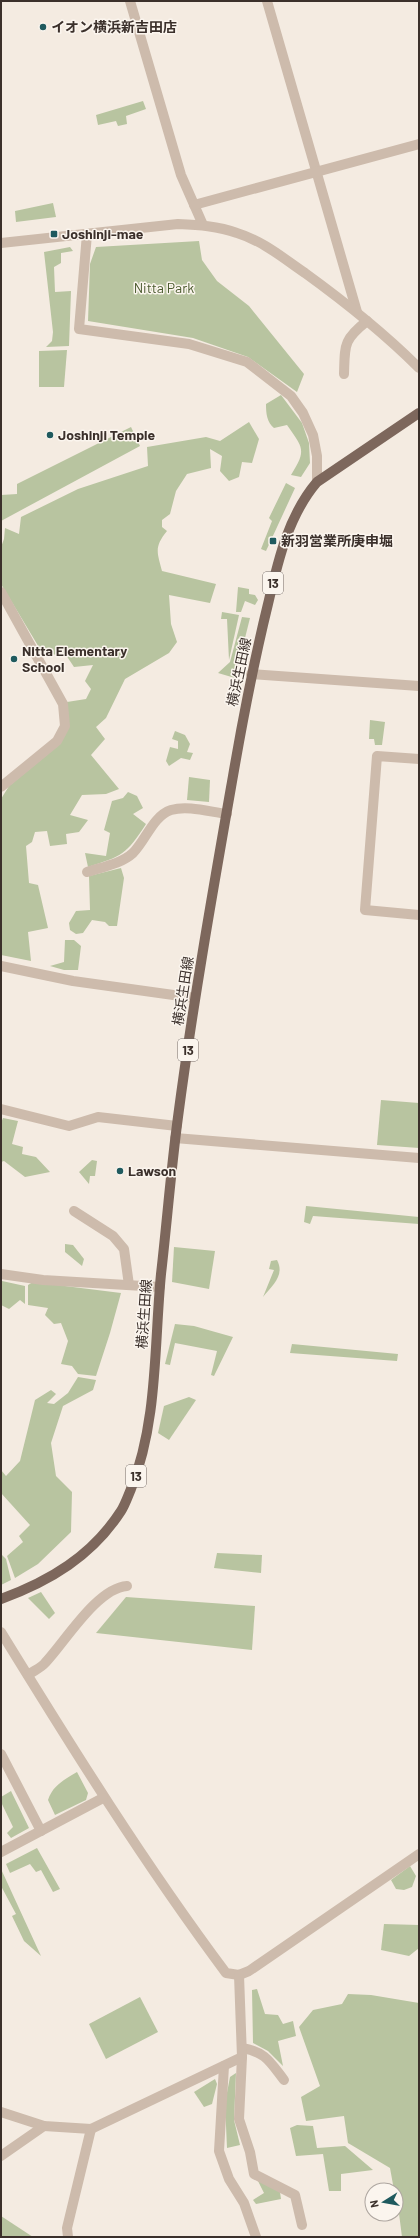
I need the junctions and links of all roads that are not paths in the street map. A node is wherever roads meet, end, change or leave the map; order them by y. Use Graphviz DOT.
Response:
graph roads {
  1 [pos="130,1"];
  2 [pos="267,1"];
  3 [pos="419,144"];
  4 [pos="317,172"];
  5 [pos="194,205"];
  6 [pos="203,225"];
  7 [pos="87,234"];
  8 [pos="1,243"];
  9 [pos="356,312"];
  10 [pos="367,321"];
  11 [pos="419,368"];
  12 [pos="344,374"];
  13 [pos="419,413"];
  14 [pos="317,482"];
  15 [pos="1,592"];
  16 [pos="251,674"];
  17 [pos="419,686"];
  18 [pos="419,759"];
  19 [pos="1,787"];
  20 [pos="227,814"];
  21 [pos="87,872"];
  22 [pos="419,915"];
  23 [pos="1,966"];
  24 [pos="195,998"];
  25 [pos="1,1109"];
  26 [pos="177,1126"];
  27 [pos="175,1138"];
  28 [pos="419,1158"];
  29 [pos="74,1211"];
  30 [pos="1,1274"];
  31 [pos="129,1285"];
  32 [pos="160,1288"];
  33 [pos="127,1586"];
  34 [pos="1,1599"];
  35 [pos="1,1632"];
  36 [pos="28,1675"];
  37 [pos="1,1754"];
  38 [pos="103,1798"];
  39 [pos="41,1831"];
  40 [pos="1,1852"];
  41 [pos="419,1854"];
  42 [pos="239,1975"];
  43 [pos="242,2052"];
  44 [pos="224,2066"];
  45 [pos="284,2080"];
  46 [pos="1,2112"];
  47 [pos="44,2126"];
  48 [pos="91,2129"];
  49 [pos="1,2156"];
  50 [pos="302,2225"];
  51 [pos="68,2237"];
  52 [pos="256,2237"];
  1 -- 5 [label="street"];
  2 -- 4 [label="street"];
  3 -- 4 [label="street"];
  4 -- 5 [label="street"];
  4 -- 9 [label="street"];
  5 -- 6 [label="street"];
  6 -- 7 [label="street"];
  6 -- 9 [label="street"];
  7 -- 8 [label="street"];
  7 -- 14 [label="street"];
  9 -- 10 [label="street"];
  10 -- 11 [label="street"];
  10 -- 12 [label="street"];
  13 -- 14 [label="main road, 横浜生田線 / 13"];
  14 -- 16 [label="main road, 横浜生田線 / 13"];
  15 -- 19 [label="street"];
  16 -- 17 [label="street"];
  16 -- 20 [label="main road, 横浜生田線 / 13"];
  18 -- 22 [label="street"];
  20 -- 21 [label="street"];
  20 -- 24 [label="main road, 横浜生田線 / 13"];
  23 -- 24 [label="street"];
  24 -- 26 [label="main road, 横浜生田線 / 13"];
  25 -- 26 [label="street"];
  26 -- 27 [label="main road, 横浜生田線 / 13"];
  27 -- 28 [label="street"];
  27 -- 32 [label="main road, 横浜生田線 / 13"];
  29 -- 31 [label="street"];
  30 -- 31 [label="street"];
  31 -- 32 [label="street"];
  32 -- 34 [label="main road, 横浜生田線 / 13"];
  33 -- 36 [label="street"];
  35 -- 36 [label="street"];
  36 -- 38 [label="street"];
  37 -- 39 [label="street"];
  38 -- 39 [label="street"];
  38 -- 42 [label="street"];
  39 -- 40 [label="street"];
  41 -- 42 [label="street"];
  42 -- 43 [label="street"];
  43 -- 44 [label="street"];
  43 -- 45 [label="street"];
  43 -- 50 [label="street"];
  44 -- 48 [label="street"];
  44 -- 52 [label="street"];
  46 -- 47 [label="street"];
  47 -- 48 [label="street"];
  47 -- 49 [label="street"];
  48 -- 51 [label="street"];
}
